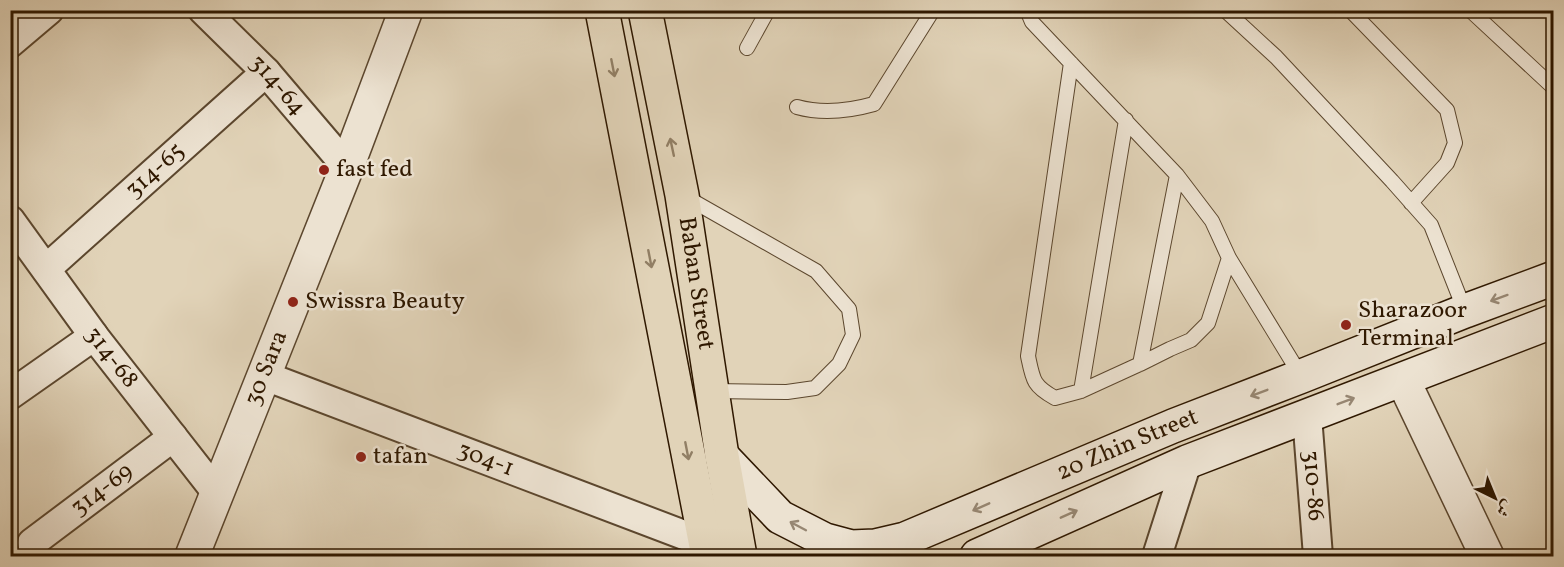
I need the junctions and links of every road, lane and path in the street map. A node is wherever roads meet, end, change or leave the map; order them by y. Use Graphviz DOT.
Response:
graph roads {
  1 [pos="49,10"];
  2 [pos="203,10"];
  3 [pos="406,10"];
  4 [pos="602,10"];
  5 [pos="645,10"];
  6 [pos="768,10"];
  7 [pos="933,10"];
  8 [pos="1026,10"];
  9 [pos="1225,10"];
  10 [pos="1350,10"];
  11 [pos="1470,10"];
  12 [pos="10,43"];
  13 [pos="747,48"];
  14 [pos="1071,63"];
  15 [pos="266,72"];
  16 [pos="1554,88"];
  17 [pos="797,107"];
  18 [pos="1126,120"];
  19 [pos="347,167"];
  20 [pos="1177,176"];
  21 [pos="682,195"];
  22 [pos="1411,203"];
  23 [pos="10,220"];
  24 [pos="1229,258"];
  25 [pos="46,269"];
  26 [pos="1554,278"];
  27 [pos="1465,311"];
  28 [pos="1554,321"];
  29 [pos="94,336"];
  30 [pos="1140,364"];
  31 [pos="264,376"];
  32 [pos="1302,376"];
  33 [pos="1403,380"];
  34 [pos="712,391"];
  35 [pos="1082,391"];
  36 [pos="10,395"];
  37 [pos="1308,416"];
  38 [pos="173,437"];
  39 [pos="722,456"];
  40 [pos="1187,462"];
  41 [pos="1025,488"];
  42 [pos="216,492"];
  43 [pos="1040,527"];
  44 [pos="32,543"];
  45 [pos="707,550"];
  46 [pos="192,556"];
  47 [pos="740,556"];
  48 [pos="977,556"];
  49 [pos="1157,556"];
  50 [pos="1318,556"];
  51 [pos="1487,556"];
  1 -- 12 [label="street"];
  2 -- 15 [label="street, 314-64"];
  3 -- 19 [label="main road, 30 Sara"];
  4 -- 45 [label="main road, one-way"];
  21 -- 5 [label="main road, Baban Street, one-way"];
  6 -- 13 [label="lane"];
  7 -- 17 [label="lane"];
  8 -- 14 [label="lane"];
  9 -- 22 [label="lane"];
  10 -- 22 [label="lane"];
  11 -- 16 [label="lane"];
  14 -- 18 [label="lane"];
  14 -- 35 [label="lane"];
  15 -- 19 [label="street, 314-64"];
  15 -- 25 [label="street, 314-65"];
  18 -- 20 [label="lane"];
  18 -- 35 [label="lane"];
  19 -- 31 [label="main road, 30 Sara"];
  20 -- 24 [label="lane"];
  20 -- 30 [label="lane"];
  21 -- 34 [label="main road, Baban Street"];
  21 -- 34 [label="lane"];
  22 -- 27 [label="lane"];
  23 -- 25 [label="street, 314-68"];
  24 -- 30 [label="lane"];
  24 -- 32 [label="lane"];
  25 -- 29 [label="street, 314-68"];
  26 -- 27 [label="main road, 20 Zhin Street, one-way"];
  27 -- 32 [label="main road, 20 Zhin Street"];
  28 -- 33 [label="main road, 20 Zhin Street"];
  29 -- 36 [label="street"];
  29 -- 38 [label="street, 314-68"];
  30 -- 35 [label="lane"];
  31 -- 42 [label="main road, 30 Sara"];
  31 -- 45 [label="street, 304-1"];
  32 -- 41 [label="main road, 20 Zhin Street, one-way"];
  37 -- 33 [label="main road, 20 Zhin Street, one-way"];
  33 -- 51 [label="main road"];
  34 -- 39 [label="main road, Baban Street"];
  37 -- 40 [label="main road, 20 Zhin Street"];
  37 -- 50 [label="street, 310-86"];
  38 -- 42 [label="street, 314-68"];
  38 -- 44 [label="street, 314-69"];
  41 -- 39 [label="main road, 20 Zhin Street, one-way"];
  39 -- 47 [label="main road, Baban Street"];
  43 -- 40 [label="main road, 20 Zhin Street, one-way"];
  40 -- 49 [label="street"];
  41 -- 43 [label="main road"];
  42 -- 46 [label="main road, 30 Sara"];
  43 -- 48 [label="main road, 20 Zhin Street"];
}
